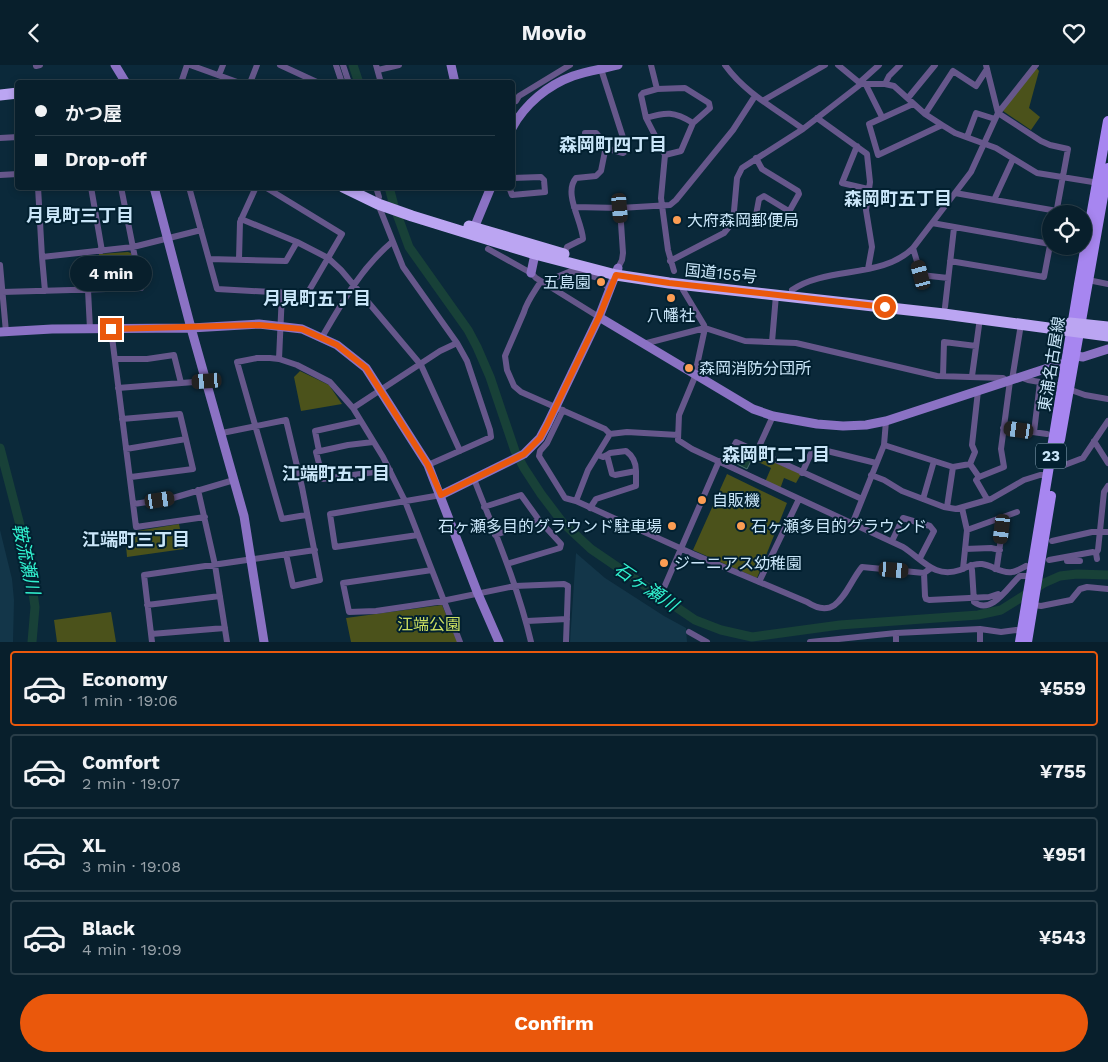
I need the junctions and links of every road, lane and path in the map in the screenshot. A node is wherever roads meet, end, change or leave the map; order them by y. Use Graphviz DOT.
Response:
graph roads {
  1 [pos="40,65"];
  2 [pos="114,65"];
  3 [pos="188,65"];
  4 [pos="223,65"];
  5 [pos="256,65"];
  6 [pos="280,65"];
  7 [pos="336,65"];
  8 [pos="344,65"];
  9 [pos="399,65"];
  10 [pos="452,65"];
  11 [pos="570,65"];
  12 [pos="618,65"];
  13 [pos="651,65"];
  14 [pos="725,65"];
  15 [pos="825,65"];
  16 [pos="838,65"];
  17 [pos="879,65"];
  18 [pos="900,65"];
  19 [pos="935,65"];
  20 [pos="1036,65"];
  21 [pos="36,66"];
  22 [pos="986,67"];
  23 [pos="377,68"];
  24 [pos="601,69"];
  25 [pos="219,75"];
  26 [pos="124,80"];
  27 [pos="182,80"];
  28 [pos="232,80"];
  29 [pos="251,80"];
  30 [pos="312,80"];
  31 [pos="341,80"];
  32 [pos="348,80"];
  33 [pos="454,80"];
  34 [pos="862,84"];
  35 [pos="885,84"];
  36 [pos="657,89"];
  37 [pos="15,94"];
  38 [pos="0,97"];
  39 [pos="15,97"];
  40 [pos="755,97"];
  41 [pos="908,98"];
  42 [pos="515,100"];
  43 [pos="764,100"];
  44 [pos="515,102"];
  45 [pos="913,104"];
  46 [pos="526,108"];
  47 [pos="925,114"];
  48 [pos="997,116"];
  49 [pos="882,117"];
  50 [pos="646,118"];
  51 [pos="817,118"];
  52 [pos="1108,121"];
  53 [pos="693,123"];
  54 [pos="515,124"];
  55 [pos="942,125"];
  56 [pos="803,129"];
  57 [pos="585,133"];
  58 [pos="15,137"];
  59 [pos="966,137"];
  60 [pos="0,138"];
  61 [pos="984,143"];
  62 [pos="858,146"];
  63 [pos="605,148"];
  64 [pos="666,155"];
  65 [pos="756,158"];
  66 [pos="1013,159"];
  67 [pos="1108,168"];
  68 [pos="15,174"];
  69 [pos="0,175"];
  70 [pos="1063,177"];
  71 [pos="515,179"];
  72 [pos="1104,184"];
  73 [pos="868,189"];
  74 [pos="38,190"];
  75 [pos="92,190"];
  76 [pos="122,190"];
  77 [pos="155,190"];
  78 [pos="190,190"];
  79 [pos="255,190"];
  80 [pos="270,190"];
  81 [pos="354,190"];
  82 [pos="363,190"];
  83 [pos="490,190"];
  84 [pos="511,190"];
  85 [pos="955,193"];
  86 [pos="378,197"];
  87 [pos="994,199"];
  88 [pos="664,205"];
  89 [pos="1057,205"];
  90 [pos="574,207"];
  91 [pos="620,208"];
  92 [pos="1042,209"];
  93 [pos="756,215"];
  94 [pos="241,219"];
  95 [pos="733,222"];
  96 [pos="932,223"];
  97 [pos="781,224"];
  98 [pos="954,228"];
  99 [pos="201,230"];
  100 [pos="472,231"];
  101 [pos="168,238"];
  102 [pos="392,241"];
  103 [pos="1042,241"];
  104 [pos="297,242"];
  105 [pos="133,247"];
  106 [pos="914,248"];
  107 [pos="488,249"];
  108 [pos="102,251"];
  109 [pos="535,254"];
  110 [pos="564,255"];
  111 [pos="1048,255"];
  112 [pos="42,257"];
  113 [pos="209,259"];
  114 [pos="239,259"];
  115 [pos="328,259"];
  116 [pos="670,261"];
  117 [pos="950,261"];
  118 [pos="0,265"];
  119 [pos="868,269"];
  120 [pos="674,271"];
  121 [pos="617,272"];
  122 [pos="531,273"];
  123 [pos="948,278"];
  124 [pos="1088,280"];
  125 [pos="541,281"];
  126 [pos="354,284"];
  127 [pos="1108,284"];
  128 [pos="548,285"];
  129 [pos="88,290"];
  130 [pos="610,290"];
  131 [pos="683,290"];
  132 [pos="792,290"];
  133 [pos="46,291"];
  134 [pos="2,292"];
  135 [pos="282,293"];
  136 [pos="776,295"];
  137 [pos="945,307"];
  138 [pos="599,317"];
  139 [pos="980,318"];
  140 [pos="1020,324"];
  141 [pos="280,326"];
  142 [pos="1076,327"];
  143 [pos="1108,327"];
  144 [pos="191,328"];
  145 [pos="704,328"];
  146 [pos="90,329"];
  147 [pos="111,329"];
  148 [pos="3,332"];
  149 [pos="1108,335"];
  150 [pos="322,337"];
  151 [pos="772,342"];
  152 [pos="457,343"];
  153 [pos="646,346"];
  154 [pos="976,346"];
  155 [pos="1108,349"];
  156 [pos="1076,356"];
  157 [pos="115,359"];
  158 [pos="279,359"];
  159 [pos="421,365"];
  160 [pos="1066,365"];
  161 [pos="695,375"];
  162 [pos="943,376"];
  163 [pos="972,376"];
  164 [pos="1012,380"];
  165 [pos="207,381"];
  166 [pos="1040,382"];
  167 [pos="181,383"];
  168 [pos="118,388"];
  169 [pos="1066,388"];
  170 [pos="380,391"];
  171 [pos="978,391"];
  172 [pos="1108,399"];
  173 [pos="353,408"];
  174 [pos="559,408"];
  175 [pos="773,416"];
  176 [pos="122,419"];
  177 [pos="360,421"];
  178 [pos="886,421"];
  179 [pos="1108,421"];
  180 [pos="255,425"];
  181 [pos="1004,428"];
  182 [pos="1034,432"];
  183 [pos="222,433"];
  184 [pos="610,433"];
  185 [pos="1047,434"];
  186 [pos="678,435"];
  187 [pos="186,439"];
  188 [pos="1094,441"];
  189 [pos="373,442"];
  190 [pos="884,445"];
  191 [pos="126,449"];
  192 [pos="320,451"];
  193 [pos="460,451"];
  194 [pos="757,451"];
  195 [pos="598,455"];
  196 [pos="608,455"];
  197 [pos="934,461"];
  198 [pos="722,463"];
  199 [pos="876,463"];
  200 [pos="1108,463"];
  201 [pos="970,464"];
  202 [pos="428,465"];
  203 [pos="1055,466"];
  204 [pos="954,467"];
  205 [pos="390,470"];
  206 [pos="636,471"];
  207 [pos="802,473"];
  208 [pos="871,475"];
  209 [pos="1047,475"];
  210 [pos="130,477"];
  211 [pos="979,477"];
  212 [pos="474,479"];
  213 [pos="234,480"];
  214 [pos="1108,486"];
  215 [pos="198,491"];
  216 [pos="441,495"];
  217 [pos="799,499"];
  218 [pos="862,499"];
  219 [pos="923,499"];
  220 [pos="987,499"];
  221 [pos="405,501"];
  222 [pos="576,501"];
  223 [pos="134,504"];
  224 [pos="484,507"];
  225 [pos="590,507"];
  226 [pos="947,507"];
  227 [pos="962,508"];
  228 [pos="1017,512"];
  229 [pos="306,515"];
  230 [pos="205,517"];
  231 [pos="1004,517"];
  232 [pos="539,521"];
  233 [pos="853,522"];
  234 [pos="967,530"];
  235 [pos="1099,531"];
  236 [pos="1108,532"];
  237 [pos="418,535"];
  238 [pos="495,535"];
  239 [pos="892,541"];
  240 [pos="1052,541"];
  241 [pos="681,549"];
  242 [pos="964,549"];
  243 [pos="315,550"];
  244 [pos="1000,551"];
  245 [pos="286,554"];
  246 [pos="920,558"];
  247 [pos="252,559"];
  248 [pos="1080,561"];
  249 [pos="1045,562"];
  250 [pos="507,564"];
  251 [pos="215,565"];
  252 [pos="971,565"];
  253 [pos="1026,567"];
  254 [pos="931,568"];
  255 [pos="962,569"];
  256 [pos="996,569"];
  257 [pos="432,570"];
  258 [pos="924,573"];
  259 [pos="1033,578"];
  260 [pos="759,582"];
  261 [pos="515,586"];
  262 [pos="1108,589"];
  263 [pos="663,590"];
  264 [pos="478,594"];
  265 [pos="998,594"];
  266 [pos="220,596"];
  267 [pos="974,598"];
  268 [pos="444,601"];
  269 [pos="148,605"];
  270 [pos="1031,606"];
  271 [pos="567,619"];
  272 [pos="527,621"];
  273 [pos="225,628"];
  274 [pos="980,629"];
  275 [pos="1022,631"];
  276 [pos="896,633"];
  277 [pos="151,634"];
  278 [pos="822,641"];
  279 [pos="152,642"];
  280 [pos="227,642"];
  281 [pos="264,642"];
  282 [pos="460,642"];
  283 [pos="499,642"];
  284 [pos="531,642"];
  285 [pos="566,642"];
  286 [pos="690,642"];
  287 [pos="707,642"];
  288 [pos="810,642"];
  289 [pos="896,642"];
  290 [pos="980,642"];
  291 [pos="1020,642"];
  292 [pos="1028,642"];
  1 -- 21 [label="street"];
  2 -- 26 [label="street"];
  3 -- 25 [label="street"];
  3 -- 27 [label="street"];
  4 -- 25 [label="street"];
  5 -- 29 [label="street"];
  6 -- 30 [label="street"];
  7 -- 31 [label="street"];
  8 -- 32 [label="street"];
  9 -- 23 [label="street"];
  10 -- 33 [label="street"];
  11 -- 42 [label="street"];
  12 -- 24 [label="street"];
  13 -- 36 [label="street"];
  14 -- 40 [label="street"];
  15 -- 43 [label="street"];
  16 -- 34 [label="street"];
  17 -- 34 [label="street"];
  18 -- 35 [label="street"];
  19 -- 41 [label="street"];
  20 -- 48 [label="street"];
  22 -- 47 [label="street"];
  22 -- 48 [label="street"];
  24 -- 46 [label="street"];
  24 -- 63 [label="street"];
  25 -- 28 [label="street"];
  34 -- 35 [label="street"];
  34 -- 49 [label="street"];
  34 -- 51 [label="street"];
  35 -- 41 [label="street"];
  36 -- 50 [label="street"];
  36 -- 53 [label="street"];
  37 -- 38 [label="highway"];
  38 -- 39 [label="highway"];
  40 -- 43 [label="street"];
  40 -- 88 [label="street"];
  41 -- 45 [label="street"];
  43 -- 56 [label="street"];
  44 -- 46 [label="street"];
  45 -- 47 [label="street"];
  45 -- 49 [label="street"];
  46 -- 54 [label="street"];
  47 -- 55 [label="street"];
  48 -- 59 [label="street"];
  48 -- 61 [label="street"];
  48 -- 70 [label="street"];
  49 -- 55 [label="street"];
  50 -- 53 [label="street"];
  50 -- 64 [label="street"];
  51 -- 56 [label="street"];
  51 -- 62 [label="street"];
  52 -- 72 [label="main road, 東浦名古屋線 / 23"];
  53 -- 64 [label="street"];
  55 -- 59 [label="street"];
  56 -- 65 [label="street"];
  57 -- 63 [label="street"];
  58 -- 60 [label="street"];
  59 -- 61 [label="street"];
  61 -- 66 [label="street"];
  61 -- 85 [label="street"];
  62 -- 73 [label="street"];
  62 -- 73 [label="street"];
  63 -- 90 [label="street"];
  64 -- 88 [label="street"];
  65 -- 93 [label="street"];
  65 -- 95 [label="street"];
  66 -- 70 [label="street"];
  66 -- 87 [label="street"];
  67 -- 72 [label="main road, 東浦名古屋線 / 23"];
  68 -- 69 [label="street"];
  70 -- 72 [label="street"];
  70 -- 89 [label="street"];
  71 -- 84 [label="street"];
  72 -- 124 [label="main road, 東浦名古屋線 / 23"];
  72 -- 142 [label="main road, 東浦名古屋線 / 23"];
  73 -- 119 [label="street"];
  74 -- 112 [label="street"];
  75 -- 108 [label="street"];
  76 -- 105 [label="street"];
  77 -- 101 [label="street"];
  78 -- 99 [label="street"];
  79 -- 94 [label="street"];
  80 -- 115 [label="street"];
  81 -- 86 [label="highway, 国道155号"];
  82 -- 86 [label="highway, 国道155号"];
  83 -- 100 [label="street"];
  85 -- 87 [label="street"];
  85 -- 96 [label="street"];
  86 -- 100 [label="highway, 国道155号"];
  86 -- 102 [label="street"];
  87 -- 92 [label="street"];
  88 -- 91 [label="street"];
  88 -- 116 [label="street"];
  90 -- 91 [label="street"];
  90 -- 110 [label="street"];
  91 -- 121 [label="street"];
  93 -- 95 [label="street"];
  93 -- 97 [label="street"];
  94 -- 104 [label="street"];
  94 -- 114 [label="street"];
  95 -- 116 [label="street"];
  96 -- 98 [label="street"];
  96 -- 106 [label="street"];
  98 -- 103 [label="street"];
  98 -- 117 [label="street"];
  99 -- 101 [label="street"];
  99 -- 113 [label="street"];
  100 -- 109 [label="highway, 国道155号"];
  100 -- 110 [label="highway, 国道155号"];
  101 -- 105 [label="street"];
  101 -- 144 [label="street"];
  102 -- 126 [label="street"];
  102 -- 152 [label="street"];
  104 -- 114 [label="street"];
  104 -- 115 [label="street"];
  105 -- 108 [label="street"];
  105 -- 129 [label="street"];
  106 -- 119 [label="street"];
  106 -- 123 [label="street"];
  107 -- 122 [label="street"];
  108 -- 112 [label="street"];
  109 -- 121 [label="highway, 国道155号"];
  109 -- 122 [label="street"];
  110 -- 121 [label="highway, 国道155号"];
  111 -- 117 [label="street"];
  112 -- 133 [label="street"];
  113 -- 114 [label="street"];
  113 -- 135 [label="street"];
  115 -- 126 [label="street"];
  115 -- 135 [label="street"];
  116 -- 120 [label="street"];
  117 -- 123 [label="street"];
  118 -- 134 [label="street"];
  119 -- 132 [label="street"];
  121 -- 130 [label="street"];
  121 -- 132 [label="highway, 国道155号"];
  121 -- 136 [label="highway, 国道155号"];
  122 -- 125 [label="street"];
  123 -- 137 [label="street"];
  124 -- 127 [label="street"];
  124 -- 142 [label="main road, 東浦名古屋線 / 23"];
  125 -- 128 [label="street"];
  125 -- 174 [label="street"];
  126 -- 150 [label="street"];
  126 -- 159 [label="street"];
  128 -- 130 [label="street"];
  128 -- 138 [label="street"];
  129 -- 133 [label="street"];
  129 -- 146 [label="street"];
  130 -- 138 [label="street"];
  131 -- 145 [label="street"];
  132 -- 137 [label="highway, 国道155号"];
  133 -- 134 [label="street"];
  134 -- 148 [label="street"];
  135 -- 141 [label="street"];
  136 -- 139 [label="highway, 国道155号"];
  136 -- 151 [label="street"];
  137 -- 142 [label="highway, 国道155号"];
  138 -- 153 [label="street"];
  138 -- 174 [label="street"];
  139 -- 140 [label="highway, 国道155号"];
  139 -- 154 [label="street"];
  140 -- 142 [label="highway, 国道155号"];
  140 -- 164 [label="street"];
  141 -- 144 [label="street"];
  141 -- 150 [label="street"];
  141 -- 158 [label="street"];
  142 -- 143 [label="highway, 国道155号"];
  142 -- 149 [label="highway, 国道155号"];
  142 -- 156 [label="main road, 東浦名古屋線 / 23"];
  142 -- 160 [label="main road, 東浦名古屋線 / 23"];
  144 -- 147 [label="street"];
  144 -- 165 [label="street"];
  145 -- 151 [label="street"];
  145 -- 153 [label="street"];
  145 -- 161 [label="street"];
  146 -- 147 [label="street"];
  146 -- 148 [label="street"];
  147 -- 157 [label="street"];
  150 -- 170 [label="street"];
  151 -- 162 [label="street"];
  152 -- 159 [label="street"];
  152 -- 193 [label="street"];
  153 -- 161 [label="street"];
  154 -- 162 [label="street"];
  154 -- 163 [label="street"];
  155 -- 156 [label="street"];
  156 -- 169 [label="main road, 東浦名古屋線 / 23"];
  157 -- 167 [label="street"];
  157 -- 168 [label="street"];
  158 -- 173 [label="street"];
  158 -- 180 [label="street"];
  159 -- 170 [label="street"];
  159 -- 193 [label="street"];
  160 -- 164 [label="street"];
  160 -- 169 [label="main road, 東浦名古屋線 / 23"];
  161 -- 175 [label="street"];
  161 -- 186 [label="street"];
  162 -- 163 [label="street"];
  163 -- 164 [label="street"];
  164 -- 166 [label="street"];
  164 -- 171 [label="street"];
  164 -- 181 [label="street"];
  165 -- 167 [label="street"];
  165 -- 183 [label="street"];
  166 -- 169 [label="street"];
  166 -- 182 [label="street"];
  167 -- 168 [label="street"];
  168 -- 176 [label="street"];
  169 -- 172 [label="street"];
  169 -- 203 [label="main road, 東浦名古屋線 / 23"];
  169 -- 209 [label="main road, 東浦名古屋線 / 23"];
  170 -- 173 [label="street"];
  170 -- 202 [label="street"];
  171 -- 178 [label="street"];
  171 -- 201 [label="street"];
  173 -- 177 [label="street"];
  174 -- 184 [label="street"];
  174 -- 212 [label="street"];
  174 -- 222 [label="street"];
  175 -- 178 [label="street"];
  175 -- 194 [label="street"];
  176 -- 187 [label="street"];
  176 -- 191 [label="street"];
  177 -- 189 [label="street"];
  177 -- 192 [label="street"];
  178 -- 190 [label="street"];
  179 -- 188 [label="street"];
  180 -- 183 [label="street"];
  180 -- 229 [label="street"];
  180 -- 229 [label="street"];
  181 -- 182 [label="street"];
  181 -- 211 [label="street"];
  182 -- 185 [label="street"];
  183 -- 213 [label="street"];
  184 -- 186 [label="street"];
  184 -- 195 [label="street"];
  186 -- 198 [label="street"];
  187 -- 191 [label="street"];
  187 -- 210 [label="street"];
  188 -- 200 [label="street"];
  188 -- 203 [label="street"];
  189 -- 192 [label="street"];
  189 -- 205 [label="street"];
  190 -- 197 [label="street"];
  190 -- 199 [label="street"];
  191 -- 210 [label="street"];
  192 -- 205 [label="street"];
  193 -- 202 [label="street"];
  194 -- 198 [label="street"];
  194 -- 207 [label="street"];
  195 -- 196 [label="street"];
  195 -- 222 [label="street"];
  196 -- 206 [label="street"];
  196 -- 206 [label="street"];
  197 -- 204 [label="street"];
  197 -- 219 [label="street"];
  198 -- 217 [label="street"];
  198 -- 241 [label="street"];
  199 -- 207 [label="street"];
  199 -- 208 [label="street"];
  201 -- 204 [label="street"];
  201 -- 211 [label="street"];
  202 -- 216 [label="street"];
  203 -- 249 [label="main road, 東浦名古屋線 / 23"];
  204 -- 226 [label="street"];
  205 -- 221 [label="street"];
  206 -- 225 [label="street"];
  207 -- 218 [label="street"];
  208 -- 218 [label="street"];
  208 -- 219 [label="street"];
  209 -- 220 [label="street"];
  209 -- 259 [label="main road, 東浦名古屋線 / 23"];
  210 -- 223 [label="street"];
  211 -- 220 [label="street"];
  212 -- 216 [label="street"];
  212 -- 224 [label="street"];
  213 -- 215 [label="street"];
  213 -- 247 [label="street"];
  214 -- 235 [label="street"];
  215 -- 223 [label="street"];
  215 -- 230 [label="street"];
  216 -- 221 [label="street"];
  216 -- 264 [label="street"];
  217 -- 233 [label="street"];
  217 -- 260 [label="street"];
  218 -- 233 [label="street"];
  219 -- 226 [label="street"];
  220 -- 227 [label="street"];
  221 -- 237 [label="street"];
  221 -- 237 [label="street"];
  222 -- 225 [label="street"];
  223 -- 230 [label="street"];
  224 -- 232 [label="street"];
  224 -- 238 [label="street"];
  225 -- 241 [label="street"];
  226 -- 227 [label="street"];
  227 -- 234 [label="street"];
  228 -- 231 [label="street"];
  229 -- 243 [label="street"];
  230 -- 251 [label="street"];
  231 -- 234 [label="street"];
  231 -- 244 [label="street"];
  232 -- 238 [label="street"];
  232 -- 250 [label="street"];
  233 -- 239 [label="street"];
  234 -- 242 [label="street"];
  235 -- 236 [label="street"];
  235 -- 240 [label="street"];
  235 -- 249 [label="street"];
  237 -- 257 [label="street"];
  238 -- 250 [label="street"];
  239 -- 246 [label="street"];
  239 -- 246 [label="street"];
  241 -- 260 [label="street"];
  241 -- 263 [label="street"];
  242 -- 244 [label="street"];
  242 -- 255 [label="street"];
  243 -- 245 [label="street"];
  243 -- 245 [label="street"];
  244 -- 256 [label="street"];
  245 -- 247 [label="street"];
  246 -- 254 [label="street"];
  247 -- 251 [label="street"];
  247 -- 281 [label="street"];
  248 -- 249 [label="street"];
  249 -- 259 [label="main road, 東浦名古屋線 / 23"];
  250 -- 261 [label="street"];
  251 -- 266 [label="street"];
  251 -- 269 [label="street"];
  252 -- 255 [label="street"];
  252 -- 256 [label="street"];
  252 -- 267 [label="street"];
  253 -- 256 [label="street"];
  254 -- 255 [label="street"];
  254 -- 258 [label="street"];
  257 -- 268 [label="street"];
  257 -- 268 [label="street"];
  258 -- 260 [label="street"];
  258 -- 267 [label="street"];
  259 -- 267 [label="street"];
  259 -- 270 [label="main road, 東浦名古屋線 / 23"];
  261 -- 264 [label="street"];
  261 -- 271 [label="street"];
  261 -- 272 [label="street"];
  262 -- 270 [label="street"];
  264 -- 268 [label="street"];
  264 -- 283 [label="street"];
  265 -- 267 [label="street"];
  266 -- 269 [label="street"];
  266 -- 273 [label="street"];
  268 -- 282 [label="street"];
  269 -- 277 [label="street"];
  270 -- 275 [label="main road, 東浦名古屋線 / 23"];
  270 -- 292 [label="main road, 東浦名古屋線 / 23"];
  271 -- 272 [label="street"];
  271 -- 285 [label="street"];
  272 -- 284 [label="street"];
  273 -- 277 [label="street"];
  273 -- 280 [label="street"];
  274 -- 275 [label="street"];
  274 -- 276 [label="street"];
  274 -- 290 [label="street"];
  275 -- 291 [label="main road, 東浦名古屋線 / 23"];
  276 -- 278 [label="street"];
  276 -- 289 [label="street"];
  277 -- 279 [label="street"];
  278 -- 288 [label="street"];
  286 -- 287 [label="street"];
}
